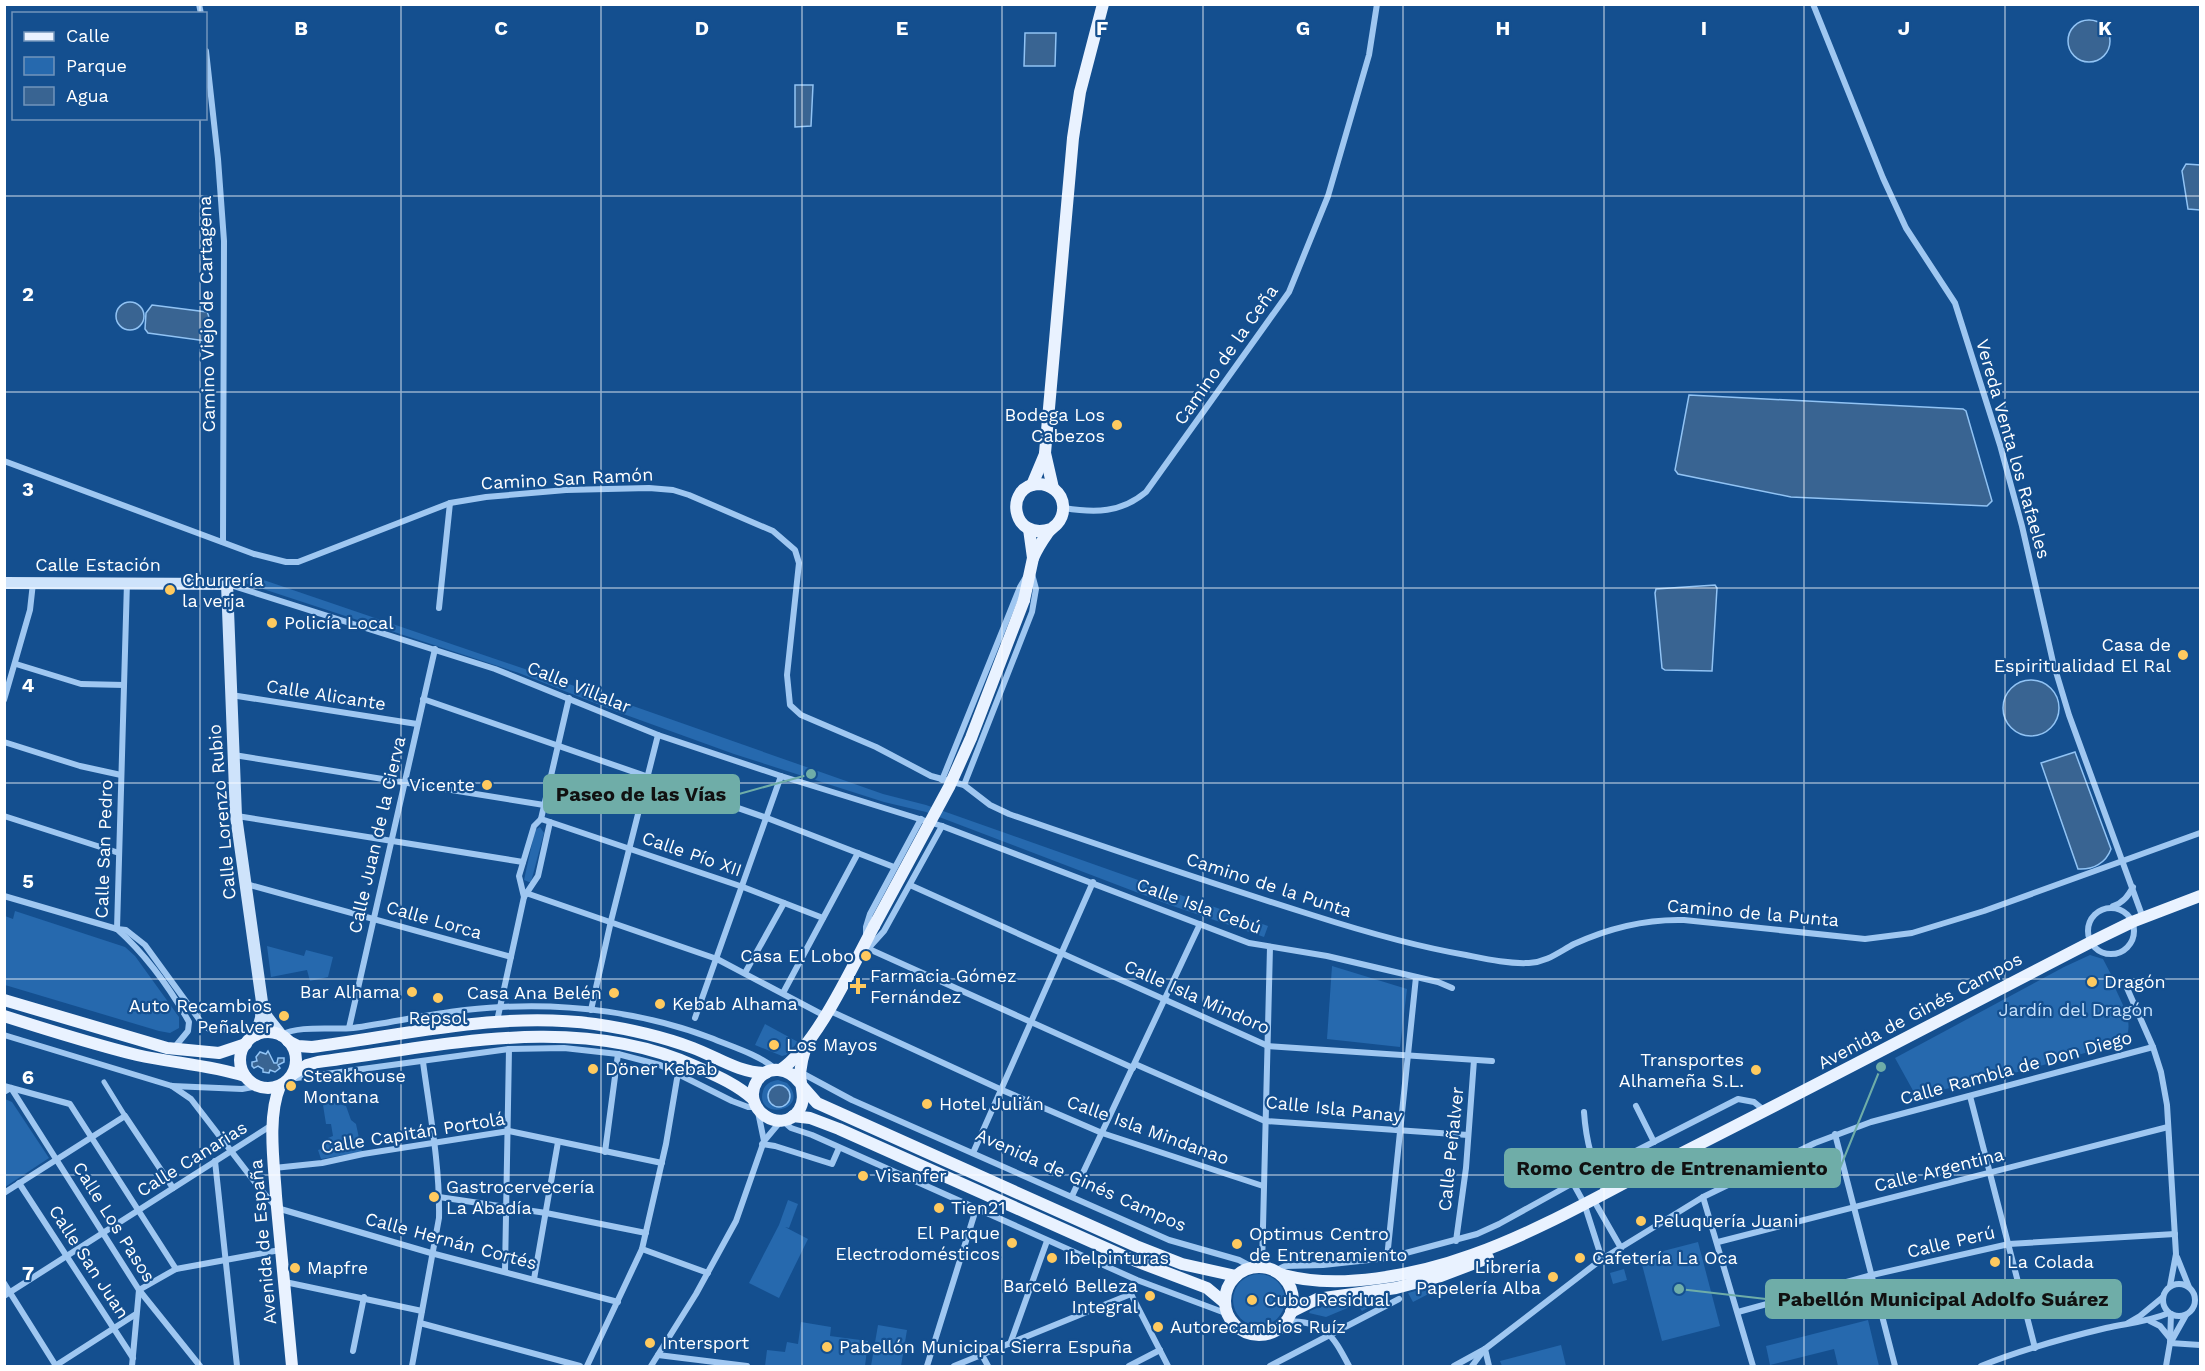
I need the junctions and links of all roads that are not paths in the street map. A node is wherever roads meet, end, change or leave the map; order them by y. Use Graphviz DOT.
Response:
graph roads {
  1 [pos="1103,4"];
  2 [pos="1377,4"];
  3 [pos="1813,4"];
  4 [pos="207,60"];
  5 [pos="1045,453"];
  6 [pos="4,461"];
  7 [pos="1032,485"];
  8 [pos="1053,488"];
  9 [pos="450,503"];
  10 [pos="1064,508"];
  11 [pos="1029,529"];
  12 [pos="1051,529"];
  13 [pos="223,542"];
  14 [pos="1032,563"];
  15 [pos="127,582"];
  16 [pos="4,583"];
  17 [pos="33,583"];
  18 [pos="227,584"];
  19 [pos="439,608"];
  20 [pos="435,649"];
  21 [pos="16,664"];
  22 [pos="124,685"];
  23 [pos="231,695"];
  24 [pos="569,698"];
  25 [pos="423,699"];
  26 [pos="4,700"];
  27 [pos="417,724"];
  28 [pos="658,735"];
  29 [pos="4,742"];
  30 [pos="559,745"];
  31 [pos="234,755"];
  32 [pos="121,775"];
  33 [pos="649,777"];
  34 [pos="781,777"];
  35 [pos="942,780"];
  36 [pos="405,782"];
  37 [pos="964,785"];
  38 [pos="544,804"];
  39 [pos="4,816"];
  40 [pos="236,816"];
  41 [pos="766,818"];
  42 [pos="540,819"];
  43 [pos="921,819"];
  44 [pos="550,822"];
  45 [pos="942,826"];
  46 [pos="2200,833"];
  47 [pos="392,840"];
  48 [pos="630,849"];
  49 [pos="119,853"];
  50 [pos="858,853"];
  51 [pos="2124,861"];
  52 [pos="523,862"];
  53 [pos="894,867"];
  54 [pos="1093,882"];
  55 [pos="245,884"];
  56 [pos="909,885"];
  57 [pos="742,887"];
  58 [pos="2133,887"];
  59 [pos="525,895"];
  60 [pos="4,896"];
  61 [pos="2200,896"];
  62 [pos="784,903"];
  63 [pos="2109,908"];
  64 [pos="374,918"];
  65 [pos="823,918"];
  66 [pos="2138,920"];
  67 [pos="611,921"];
  68 [pos="1200,924"];
  69 [pos="117,929"];
  70 [pos="2091,942"];
  71 [pos="868,944"];
  72 [pos="1270,947"];
  73 [pos="1062,954"];
  74 [pos="511,957"];
  75 [pos="717,959"];
  76 [pos="746,973"];
  77 [pos="1416,977"];
  78 [pos="1452,988"];
  79 [pos="2127,988"];
  80 [pos="783,993"];
  81 [pos="4,1000"];
  82 [pos="1165,1000"];
  83 [pos="261,1002"];
  84 [pos="500,1007"];
  85 [pos="591,1010"];
  86 [pos="826,1013"];
  87 [pos="4,1016"];
  88 [pos="695,1018"];
  89 [pos="497,1022"];
  90 [pos="1032,1022"];
  91 [pos="349,1028"];
  92 [pos="4,1035"];
  93 [pos="252,1038"];
  94 [pos="285,1038"];
  95 [pos="806,1046"];
  96 [pos="1268,1046"];
  97 [pos="2153,1047"];
  98 [pos="173,1048"];
  99 [pos="509,1049"];
  100 [pos="618,1054"];
  101 [pos="1408,1055"];
  102 [pos="1474,1060"];
  103 [pos="1492,1061"];
  104 [pos="423,1062"];
  105 [pos="1134,1066"];
  106 [pos="774,1071"];
  107 [pos="678,1073"];
  108 [pos="245,1076"];
  109 [pos="287,1080"];
  110 [pos="801,1080"];
  111 [pos="104,1082"];
  112 [pos="172,1086"];
  113 [pos="258,1086"];
  114 [pos="8,1087"];
  115 [pos="1002,1090"];
  116 [pos="4,1092"];
  117 [pos="1970,1096"];
  118 [pos="755,1106"];
  119 [pos="1636,1106"];
  120 [pos="1765,1111"];
  121 [pos="1584,1112"];
  122 [pos="125,1116"];
  123 [pos="786,1119"];
  124 [pos="273,1120"];
  125 [pos="1265,1121"];
  126 [pos="2168,1127"];
  127 [pos="509,1131"];
  128 [pos="1400,1131"];
  129 [pos="1102,1133"];
  130 [pos="1835,1134"];
  131 [pos="1468,1135"];
  132 [pos="91,1138"];
  133 [pos="558,1142"];
  134 [pos="763,1142"];
  135 [pos="1654,1142"];
  136 [pos="434,1143"];
  137 [pos="839,1148"];
  138 [pos="232,1151"];
  139 [pos="605,1152"];
  140 [pos="973,1153"];
  141 [pos="57,1159"];
  142 [pos="215,1161"];
  143 [pos="662,1163"];
  144 [pos="274,1168"];
  145 [pos="1596,1172"];
  146 [pos="1990,1173"];
  147 [pos="19,1183"];
  148 [pos="1573,1184"];
  149 [pos="1263,1186"];
  150 [pos="173,1188"];
  151 [pos="1605,1192"];
  152 [pos="4,1193"];
  153 [pos="1072,1196"];
  154 [pos="440,1197"];
  155 [pos="1703,1197"];
  156 [pos="1588,1201"];
  157 [pos="1855,1207"];
  158 [pos="277,1208"];
  159 [pos="507,1208"];
  160 [pos="976,1209"];
  161 [pos="139,1210"];
  162 [pos="546,1214"];
  163 [pos="1563,1214"];
  164 [pos="104,1232"];
  165 [pos="646,1233"];
  166 [pos="2175,1234"];
  167 [pos="1047,1241"];
  168 [pos="1456,1241"];
  169 [pos="1718,1242"];
  170 [pos="2009,1244"];
  171 [pos="1621,1248"];
  172 [pos="642,1249"];
  173 [pos="280,1250"];
  174 [pos="431,1253"];
  175 [pos="2176,1254"];
  176 [pos="66,1256"];
  177 [pos="1387,1258"];
  178 [pos="1602,1259"];
  179 [pos="227,1260"];
  180 [pos="1257,1267"];
  181 [pos="177,1269"];
  182 [pos="505,1271"];
  183 [pos="708,1273"];
  184 [pos="1278,1273"];
  185 [pos="1872,1275"];
  186 [pos="1236,1276"];
  187 [pos="534,1279"];
  188 [pos="1137,1280"];
  189 [pos="284,1282"];
  190 [pos="4,1283"];
  191 [pos="2170,1286"];
  192 [pos="2191,1289"];
  193 [pos="139,1290"];
  194 [pos="2200,1292"];
  195 [pos="7,1294"];
  196 [pos="1131,1294"];
  197 [pos="364,1297"];
  198 [pos="2163,1298"];
  199 [pos="1399,1299"];
  200 [pos="618,1302"];
  201 [pos="2200,1307"];
  202 [pos="1227,1308"];
  203 [pos="422,1311"];
  204 [pos="1738,1312"];
  205 [pos="2170,1313"];
  206 [pos="2189,1313"];
  207 [pos="136,1314"];
  208 [pos="1288,1316"];
  209 [pos="2150,1321"];
  210 [pos="420,1323"];
  211 [pos="2128,1323"];
  212 [pos="114,1328"];
  213 [pos="1331,1335"];
  214 [pos="2170,1341"];
  215 [pos="1010,1344"];
  216 [pos="2200,1345"];
  217 [pos="2035,1348"];
  218 [pos="1485,1349"];
  219 [pos="1160,1350"];
  220 [pos="353,1351"];
  221 [pos="658,1355"];
  222 [pos="982,1355"];
  223 [pos="133,1358"];
  224 [pos="55,1366"];
  225 [pos="132,1366"];
  226 [pos="200,1366"];
  227 [pos="237,1366"];
  228 [pos="292,1366"];
  229 [pos="412,1366"];
  230 [pos="580,1366"];
  231 [pos="587,1366"];
  232 [pos="651,1366"];
  233 [pos="747,1366"];
  234 [pos="927,1366"];
  235 [pos="954,1366"];
  236 [pos="988,1366"];
  237 [pos="1129,1366"];
  238 [pos="1168,1366"];
  239 [pos="1270,1366"];
  240 [pos="1349,1366"];
  241 [pos="1454,1366"];
  242 [pos="1472,1366"];
  243 [pos="1489,1366"];
  244 [pos="1753,1366"];
  245 [pos="1895,1366"];
  246 [pos="1981,1366"];
  247 [pos="2166,1366"];
  1 -- 5 [label="main road"];
  2 -- 10 [label="street, Camino de la Ceña"];
  3 -- 51 [label="street, Vereda Venta los Rafaeles"];
  4 -- 13 [label="street, Camino Viejo de Cartagena"];
  5 -- 7 [label="main road"];
  5 -- 8 [label="main road"];
  6 -- 13 [label="street, Camino San Ramón"];
  7 -- 8 [label="main road"];
  7 -- 11 [label="main road"];
  8 -- 10 [label="main road"];
  9 -- 13 [label="street, Camino San Ramón"];
  9 -- 19 [label="street"];
  9 -- 35 [label="street, Camino San Ramón"];
  10 -- 12 [label="main road"];
  11 -- 12 [label="main road"];
  11 -- 14 [label="main road"];
  12 -- 14 [label="main road"];
  14 -- 35 [label="street"];
  14 -- 37 [label="street"];
  14 -- 71 [label="main road, bridge"];
  15 -- 17 [label="main road, Calle Estación"];
  15 -- 18 [label="main road, Calle Estación"];
  15 -- 22 [label="street, Calle San Pedro"];
  16 -- 17 [label="main road, Calle Estación"];
  17 -- 21 [label="street"];
  18 -- 20 [label="street, Calle Villalar"];
  18 -- 23 [label="main road, Calle Lorenzo Rubio"];
  20 -- 24 [label="street, Calle Villalar"];
  20 -- 25 [label="street, Calle Juan de la Cierva"];
  21 -- 22 [label="street"];
  21 -- 26 [label="street"];
  22 -- 32 [label="street, Calle San Pedro"];
  23 -- 27 [label="street, Calle Alicante"];
  23 -- 31 [label="main road, Calle Lorenzo Rubio"];
  24 -- 28 [label="street, Calle Villalar"];
  24 -- 30 [label="street"];
  25 -- 27 [label="street, Calle Juan de la Cierva"];
  25 -- 30 [label="street"];
  27 -- 36 [label="street, Calle Juan de la Cierva"];
  28 -- 33 [label="street"];
  28 -- 34 [label="street, Calle Villalar"];
  29 -- 32 [label="street"];
  30 -- 33 [label="street"];
  30 -- 38 [label="street"];
  31 -- 36 [label="street"];
  31 -- 40 [label="main road, Calle Lorenzo Rubio"];
  32 -- 49 [label="street, Calle San Pedro"];
  33 -- 41 [label="street"];
  33 -- 48 [label="street"];
  34 -- 41 [label="street"];
  34 -- 43 [label="street, Calle Villalar"];
  35 -- 37 [label="street, Camino San Ramón"];
  36 -- 38 [label="street"];
  36 -- 47 [label="street, Calle Juan de la Cierva"];
  37 -- 51 [label="street, Camino de la Punta"];
  38 -- 42 [label="street"];
  39 -- 49 [label="street"];
  40 -- 47 [label="street"];
  40 -- 55 [label="main road, Calle Lorenzo Rubio"];
  41 -- 50 [label="street"];
  41 -- 57 [label="street"];
  42 -- 44 [label="street, Calle Pío XII"];
  42 -- 52 [label="street"];
  43 -- 45 [label="street, Calle Villalar"];
  43 -- 53 [label="street"];
  44 -- 48 [label="street, Calle Pío XII"];
  44 -- 59 [label="street"];
  45 -- 54 [label="street, Calle Isla Cebú"];
  45 -- 56 [label="street"];
  46 -- 51 [label="street, Camino de la Punta"];
  47 -- 52 [label="street"];
  47 -- 64 [label="street, Calle Juan de la Cierva"];
  48 -- 57 [label="street, Calle Pío XII"];
  48 -- 67 [label="street"];
  49 -- 69 [label="street, Calle San Pedro"];
  50 -- 53 [label="street"];
  50 -- 65 [label="street"];
  51 -- 58 [label="street, Vereda Venta los Rafaeles"];
  52 -- 59 [label="street"];
  53 -- 71 [label="street"];
  54 -- 68 [label="street, Calle Isla Cebú"];
  54 -- 73 [label="street"];
  55 -- 64 [label="street, Calle Lorca"];
  55 -- 83 [label="main road, Calle Lorenzo Rubio"];
  56 -- 71 [label="street"];
  56 -- 73 [label="street, Calle Isla Mindoro"];
  57 -- 62 [label="street, Calle Pío XII"];
  57 -- 75 [label="street"];
  58 -- 63 [label="street"];
  58 -- 66 [label="street, Vereda Venta los Rafaeles"];
  59 -- 67 [label="street, Calle Isla Mindanao"];
  59 -- 74 [label="street"];
  60 -- 69 [label="street"];
  61 -- 66 [label="main road, Avenida de Ginés Campos"];
  62 -- 65 [label="street, Calle Pío XII"];
  62 -- 76 [label="street"];
  63 -- 66 [label="street"];
  63 -- 70 [label="street"];
  64 -- 74 [label="street, Calle Lorca"];
  64 -- 91 [label="street, Calle Juan de la Cierva"];
  65 -- 80 [label="street"];
  66 -- 70 [label="main road, Avenida de Ginés Campos"];
  66 -- 70 [label="street"];
  67 -- 75 [label="street, Calle Isla Mindanao"];
  67 -- 85 [label="street"];
  68 -- 72 [label="street, Calle Isla Cebú"];
  68 -- 82 [label="street"];
  69 -- 93 [label="street, Calle San Pedro"];
  69 -- 98 [label="street"];
  70 -- 120 [label="main road, Avenida de Ginés Campos"];
  71 -- 86 [label="main road"];
  71 -- 90 [label="street, Calle Isla Panay"];
  72 -- 77 [label="street, Calle Isla Cebú"];
  72 -- 96 [label="street"];
  73 -- 82 [label="street, Calle Isla Mindoro"];
  73 -- 90 [label="street"];
  74 -- 84 [label="street"];
  75 -- 76 [label="street, Calle Isla Mindanao"];
  75 -- 88 [label="street"];
  76 -- 80 [label="street, Calle Isla Mindanao"];
  77 -- 78 [label="street, Calle Isla Cebú"];
  77 -- 101 [label="street"];
  79 -- 97 [label="street"];
  80 -- 86 [label="street, Calle Isla Mindanao"];
  81 -- 98 [label="main road"];
  82 -- 96 [label="street, Calle Isla Mindoro"];
  82 -- 105 [label="street"];
  83 -- 93 [label="main road, Calle Lorenzo Rubio"];
  83 -- 94 [label="main road"];
  84 -- 85 [label="street"];
  84 -- 89 [label="street"];
  84 -- 91 [label="street"];
  85 -- 106 [label="street"];
  86 -- 95 [label="main road"];
  86 -- 115 [label="street, Calle Isla Mindanao"];
  87 -- 108 [label="main road"];
  89 -- 94 [label="main road"];
  89 -- 106 [label="main road"];
  90 -- 105 [label="street, Calle Isla Panay"];
  90 -- 115 [label="street"];
  91 -- 94 [label="street"];
  92 -- 112 [label="street"];
  93 -- 94 [label="main road"];
  93 -- 98 [label="main road"];
  93 -- 108 [label="main road"];
  94 -- 109 [label="main road"];
  95 -- 106 [label="main road"];
  95 -- 110 [label="main road"];
  96 -- 101 [label="street, Calle Isla Mindoro"];
  96 -- 125 [label="street"];
  97 -- 117 [label="street, Calle Rambla de Don Diego"];
  97 -- 126 [label="street"];
  99 -- 100 [label="street"];
  99 -- 104 [label="street"];
  99 -- 127 [label="street"];
  100 -- 107 [label="street"];
  100 -- 139 [label="street"];
  101 -- 102 [label="street, Calle Isla Mindoro"];
  101 -- 128 [label="street"];
  102 -- 103 [label="street, Calle Isla Mindoro"];
  102 -- 131 [label="street, Calle Peñalver"];
  104 -- 109 [label="street"];
  104 -- 136 [label="street"];
  105 -- 125 [label="street, Calle Isla Panay"];
  105 -- 129 [label="street"];
  106 -- 110 [label="main road"];
  106 -- 118 [label="main road"];
  107 -- 118 [label="street"];
  107 -- 143 [label="street"];
  108 -- 113 [label="main road"];
  109 -- 113 [label="main road"];
  109 -- 118 [label="main road"];
  109 -- 124 [label="main road"];
  110 -- 123 [label="main road"];
  110 -- 140 [label="street, Avenida de Ginés Campos"];
  110 -- 186 [label="main road, Avenida de Ginés Campos"];
  111 -- 122 [label="street"];
  112 -- 113 [label="street"];
  112 -- 138 [label="street"];
  113 -- 124 [label="main road"];
  114 -- 116 [label="street"];
  114 -- 132 [label="street"];
  114 -- 141 [label="street, Calle Los Pasos"];
  115 -- 129 [label="street, Calle Isla Mindanao"];
  115 -- 140 [label="street"];
  117 -- 130 [label="street, Calle Rambla de Don Diego"];
  117 -- 146 [label="street"];
  118 -- 123 [label="main road"];
  118 -- 134 [label="street"];
  119 -- 135 [label="street"];
  120 -- 135 [label="street"];
  120 -- 151 [label="main road, Avenida de Ginés Campos"];
  121 -- 145 [label="street"];
  122 -- 132 [label="street"];
  122 -- 150 [label="street"];
  123 -- 134 [label="street"];
  123 -- 137 [label="street"];
  123 -- 202 [label="main road"];
  124 -- 138 [label="street, Calle Canarias"];
  124 -- 144 [label="main road, Avenida de España"];
  125 -- 128 [label="street, Calle Isla Panay"];
  125 -- 149 [label="street"];
  126 -- 146 [label="street, Calle Argentina"];
  126 -- 166 [label="street"];
  127 -- 133 [label="street, Calle Capitán Portolá"];
  127 -- 136 [label="street, Calle Capitán Portolá"];
  127 -- 159 [label="street"];
  128 -- 131 [label="street, Calle Isla Panay"];
  128 -- 177 [label="street"];
  129 -- 149 [label="street, Calle Isla Mindanao"];
  129 -- 153 [label="street"];
  130 -- 155 [label="street, Calle Rambla de Don Diego"];
  130 -- 157 [label="street"];
  131 -- 168 [label="street, Calle Peñalver"];
  132 -- 141 [label="street"];
  132 -- 161 [label="street"];
  133 -- 139 [label="street, Calle Capitán Portolá"];
  133 -- 162 [label="street"];
  134 -- 137 [label="street"];
  134 -- 183 [label="street"];
  135 -- 145 [label="street"];
  136 -- 144 [label="street, Calle Capitán Portolá"];
  136 -- 154 [label="street"];
  137 -- 160 [label="street"];
  138 -- 142 [label="street, Calle Canarias"];
  138 -- 158 [label="street"];
  139 -- 143 [label="street, Calle Capitán Portolá"];
  140 -- 153 [label="street, Avenida de Ginés Campos"];
  141 -- 147 [label="street"];
  141 -- 164 [label="street, Calle Los Pasos"];
  142 -- 150 [label="street, Calle Canarias"];
  142 -- 179 [label="street"];
  143 -- 165 [label="street"];
  144 -- 158 [label="main road, Avenida de España"];
  145 -- 148 [label="street"];
  145 -- 151 [label="street"];
  146 -- 157 [label="street, Calle Argentina"];
  146 -- 170 [label="street"];
  147 -- 152 [label="street"];
  147 -- 176 [label="street, Calle San Juan"];
  148 -- 156 [label="street"];
  148 -- 168 [label="street"];
  149 -- 180 [label="street"];
  150 -- 161 [label="street, Calle Canarias"];
  151 -- 156 [label="main road, Avenida de Ginés Campos"];
  153 -- 180 [label="street, Avenida de Ginés Campos"];
  154 -- 159 [label="street"];
  154 -- 174 [label="street"];
  155 -- 169 [label="street"];
  155 -- 171 [label="street, Calle Rambla de Don Diego"];
  156 -- 163 [label="main road, Avenida de Ginés Campos"];
  156 -- 171 [label="street"];
  156 -- 178 [label="street"];
  157 -- 169 [label="street, Calle Argentina"];
  157 -- 185 [label="street"];
  158 -- 173 [label="main road, Avenida de España"];
  158 -- 174 [label="street, Calle Hernán Cortés"];
  159 -- 162 [label="street"];
  159 -- 182 [label="street"];
  160 -- 167 [label="street"];
  160 -- 234 [label="street"];
  161 -- 164 [label="street, Calle Canarias"];
  161 -- 181 [label="street"];
  162 -- 165 [label="street"];
  162 -- 187 [label="street"];
  163 -- 184 [label="main road, Avenida de Ginés Campos"];
  163 -- 208 [label="main road, Avenida de Ginés Campos"];
  164 -- 176 [label="street, Calle Canarias"];
  164 -- 193 [label="street, Calle Los Pasos"];
  165 -- 172 [label="street"];
  166 -- 170 [label="street, Calle Perú"];
  166 -- 175 [label="street"];
  167 -- 188 [label="street"];
  167 -- 215 [label="street"];
  168 -- 177 [label="street"];
  169 -- 204 [label="street"];
  170 -- 185 [label="street, Calle Perú"];
  170 -- 217 [label="street"];
  171 -- 178 [label="street, Calle Rambla de Don Diego"];
  172 -- 183 [label="street"];
  172 -- 200 [label="street"];
  173 -- 179 [label="street"];
  173 -- 189 [label="main road, Avenida de España"];
  174 -- 182 [label="street, Calle Hernán Cortés"];
  174 -- 203 [label="street"];
  175 -- 191 [label="street"];
  175 -- 192 [label="street"];
  176 -- 195 [label="street, Calle Canarias"];
  176 -- 212 [label="street, Calle San Juan"];
  177 -- 184 [label="street"];
  178 -- 218 [label="street, Calle Rambla de Don Diego"];
  179 -- 181 [label="street"];
  179 -- 227 [label="street"];
  180 -- 184 [label="main road"];
  180 -- 186 [label="main road"];
  181 -- 193 [label="street"];
  182 -- 187 [label="street, Calle Hernán Cortés"];
  183 -- 221 [label="street"];
  184 -- 208 [label="main road"];
  185 -- 204 [label="street, Calle Perú"];
  185 -- 245 [label="street"];
  186 -- 202 [label="main road"];
  187 -- 200 [label="street, Calle Hernán Cortés"];
  188 -- 196 [label="street"];
  188 -- 202 [label="street"];
  189 -- 197 [label="street"];
  189 -- 228 [label="main road, Avenida de España"];
  190 -- 195 [label="street"];
  191 -- 192 [label="street"];
  191 -- 198 [label="street"];
  192 -- 194 [label="street"];
  192 -- 206 [label="street"];
  193 -- 207 [label="street, Calle San Juan"];
  193 -- 226 [label="street, Calle Los Pasos"];
  195 -- 224 [label="street"];
  196 -- 215 [label="street"];
  196 -- 219 [label="street"];
  197 -- 203 [label="street"];
  197 -- 220 [label="street"];
  198 -- 205 [label="street"];
  198 -- 211 [label="street"];
  199 -- 213 [label="street"];
  200 -- 231 [label="street"];
  201 -- 206 [label="street"];
  202 -- 208 [label="main road"];
  203 -- 210 [label="street"];
  204 -- 244 [label="street"];
  205 -- 206 [label="street"];
  205 -- 209 [label="street"];
  205 -- 214 [label="street"];
  206 -- 214 [label="street"];
  207 -- 212 [label="street"];
  207 -- 223 [label="street, Calle San Juan"];
  208 -- 213 [label="street"];
  209 -- 211 [label="street"];
  209 -- 214 [label="street"];
  210 -- 229 [label="street"];
  210 -- 230 [label="street"];
  211 -- 217 [label="street"];
  212 -- 223 [label="street, Calle San Juan"];
  212 -- 224 [label="street"];
  213 -- 239 [label="street"];
  213 -- 240 [label="street"];
  214 -- 216 [label="street"];
  214 -- 247 [label="street"];
  215 -- 222 [label="street"];
  217 -- 246 [label="street"];
  218 -- 241 [label="street, Calle Rambla de Don Diego"];
  218 -- 242 [label="street, Calle Rambla de Don Diego"];
  218 -- 243 [label="street"];
  219 -- 237 [label="street"];
  219 -- 238 [label="street"];
  221 -- 232 [label="street"];
  221 -- 233 [label="street"];
  222 -- 235 [label="street"];
  222 -- 236 [label="street"];
  223 -- 225 [label="street, Calle San Juan"];
}
